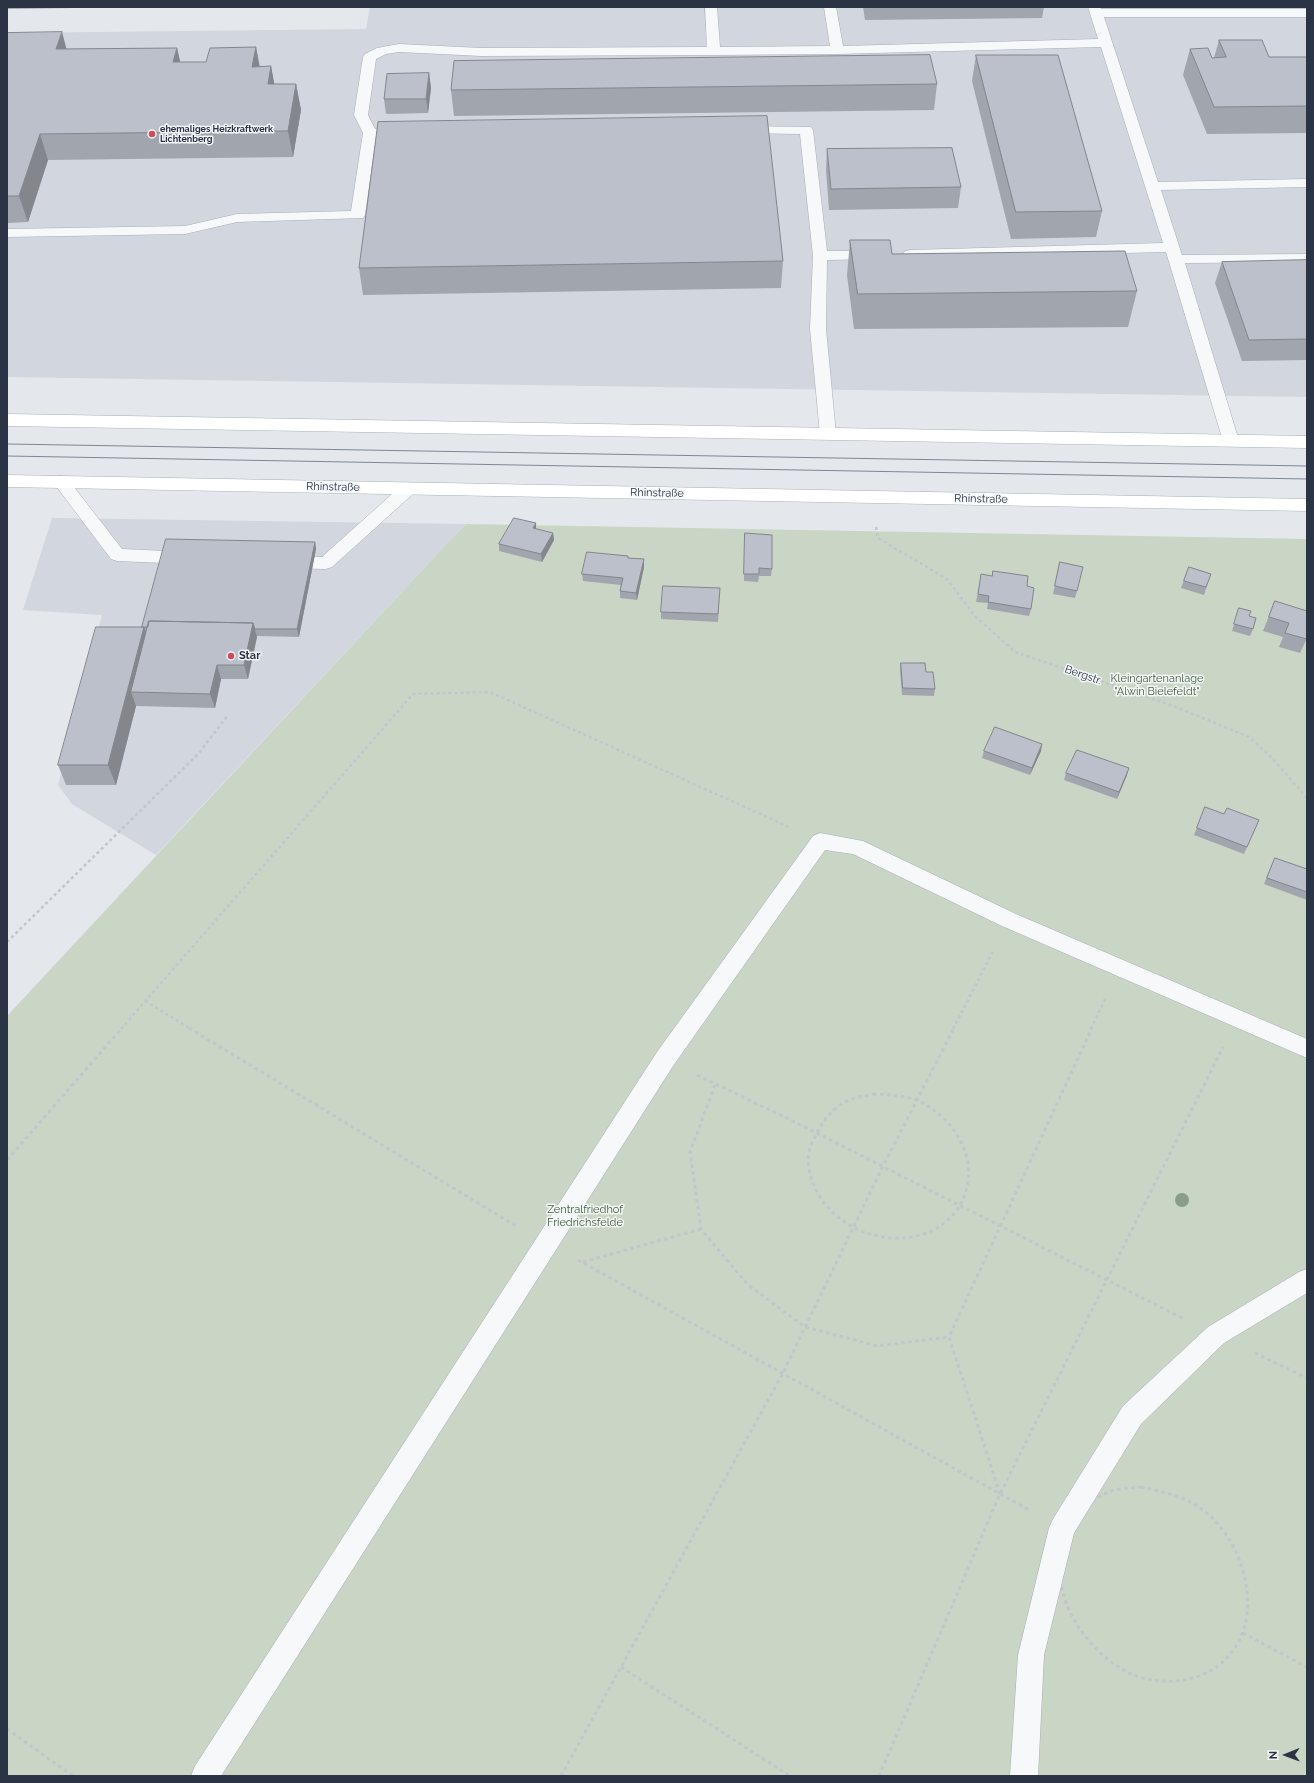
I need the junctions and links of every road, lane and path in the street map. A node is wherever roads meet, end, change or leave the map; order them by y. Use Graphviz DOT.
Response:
graph roads {
  1 [pos="711,7"];
  2 [pos="830,7"];
  3 [pos="1095,10"];
  4 [pos="1307,13"];
  5 [pos="1105,43"];
  6 [pos="837,50"];
  7 [pos="714,51"];
  8 [pos="727,131"];
  9 [pos="370,133"];
  10 [pos="418,133"];
  11 [pos="1307,183"];
  12 [pos="1153,186"];
  13 [pos="7,233"];
  14 [pos="1174,253"];
  15 [pos="820,256"];
  16 [pos="1307,258"];
  17 [pos="7,420"];
  18 [pos="828,434"];
  19 [pos="1231,441"];
  20 [pos="1307,442"];
  21 [pos="7,481"];
  22 [pos="61,482"];
  23 [pos="408,489"];
  24 [pos="1307,505"];
  25 [pos="876,527"];
  26 [pos="202,558"];
  27 [pos="272,561"];
  28 [pos="228,715"];
  29 [pos="1307,798"];
  30 [pos="820,841"];
  31 [pos="1009,920"];
  32 [pos="7,942"];
  33 [pos="1120,967"];
  34 [pos="145,1001"];
  35 [pos="1238,1018"];
  36 [pos="1307,1049"];
  37 [pos="665,1059"];
  38 [pos="715,1085"];
  39 [pos="916,1101"];
  40 [pos="815,1132"];
  41 [pos="7,1160"];
  42 [pos="882,1168"];
  43 [pos="961,1205"];
  44 [pos="1000,1225"];
  45 [pos="852,1228"];
  46 [pos="701,1230"];
  47 [pos="546,1244"];
  48 [pos="583,1262"];
  49 [pos="1107,1280"];
  50 [pos="1307,1280"];
  51 [pos="805,1327"];
  52 [pos="1216,1335"];
  53 [pos="949,1337"];
  54 [pos="783,1373"];
  55 [pos="1307,1378"];
  56 [pos="1000,1494"];
  57 [pos="1062,1528"];
  58 [pos="1243,1633"];
  59 [pos="621,1667"];
  60 [pos="1307,1667"];
  61 [pos="7,1729"];
  62 [pos="73,1776"];
  63 [pos="205,1776"];
  64 [pos="561,1776"];
  65 [pos="790,1776"];
  66 [pos="879,1776"];
  67 [pos="1024,1776"];
  1 -- 7 [label="lane"];
  2 -- 6 [label="lane"];
  3 -- 4 [label="lane"];
  3 -- 5 [label="lane"];
  5 -- 6 [label="lane"];
  5 -- 12 [label="lane"];
  6 -- 7 [label="lane"];
  7 -- 9 [label="lane"];
  8 -- 15 [label="lane"];
  9 -- 10 [label="lane"];
  9 -- 13 [label="lane"];
  11 -- 12 [label="lane"];
  12 -- 14 [label="lane"];
  14 -- 15 [label="lane"];
  14 -- 16 [label="lane"];
  14 -- 19 [label="lane"];
  15 -- 18 [label="lane"];
  17 -- 18 [label="main road"];
  18 -- 19 [label="main road"];
  19 -- 20 [label="main road"];
  21 -- 22 [label="main road, Rhinstraße"];
  22 -- 23 [label="main road, Rhinstraße"];
  22 -- 26 [label="lane"];
  23 -- 24 [label="main road, Rhinstraße"];
  23 -- 27 [label="lane"];
  25 -- 29 [label="path, Bergstr."];
  28 -- 32 [label="path"];
  30 -- 31 [label="lane"];
  30 -- 34 [label="path"];
  30 -- 37 [label="lane"];
  31 -- 33 [label="lane"];
  31 -- 39 [label="path"];
  33 -- 35 [label="lane"];
  33 -- 44 [label="path"];
  34 -- 41 [label="path"];
  34 -- 47 [label="path"];
  35 -- 36 [label="lane"];
  35 -- 49 [label="path"];
  37 -- 38 [label="path"];
  37 -- 47 [label="lane"];
  38 -- 40 [label="path"];
  38 -- 46 [label="path"];
  39 -- 40 [label="path"];
  39 -- 42 [label="path"];
  39 -- 43 [label="path"];
  40 -- 42 [label="path"];
  40 -- 45 [label="path"];
  42 -- 43 [label="path"];
  42 -- 45 [label="path"];
  43 -- 44 [label="path"];
  43 -- 45 [label="path"];
  44 -- 49 [label="path"];
  44 -- 53 [label="path"];
  45 -- 51 [label="path"];
  46 -- 48 [label="path"];
  46 -- 51 [label="path"];
  47 -- 48 [label="path"];
  47 -- 63 [label="lane"];
  48 -- 54 [label="path"];
  49 -- 52 [label="path"];
  49 -- 56 [label="path"];
  50 -- 52 [label="lane"];
  51 -- 53 [label="path"];
  51 -- 54 [label="path"];
  52 -- 55 [label="path"];
  52 -- 57 [label="lane"];
  53 -- 56 [label="path"];
  54 -- 56 [label="path"];
  54 -- 59 [label="path"];
  56 -- 57 [label="path"];
  56 -- 66 [label="path"];
  57 -- 67 [label="lane"];
  58 -- 58 [label="path"];
  58 -- 60 [label="path"];
  59 -- 64 [label="path"];
  59 -- 65 [label="path"];
  61 -- 62 [label="path"];
}
